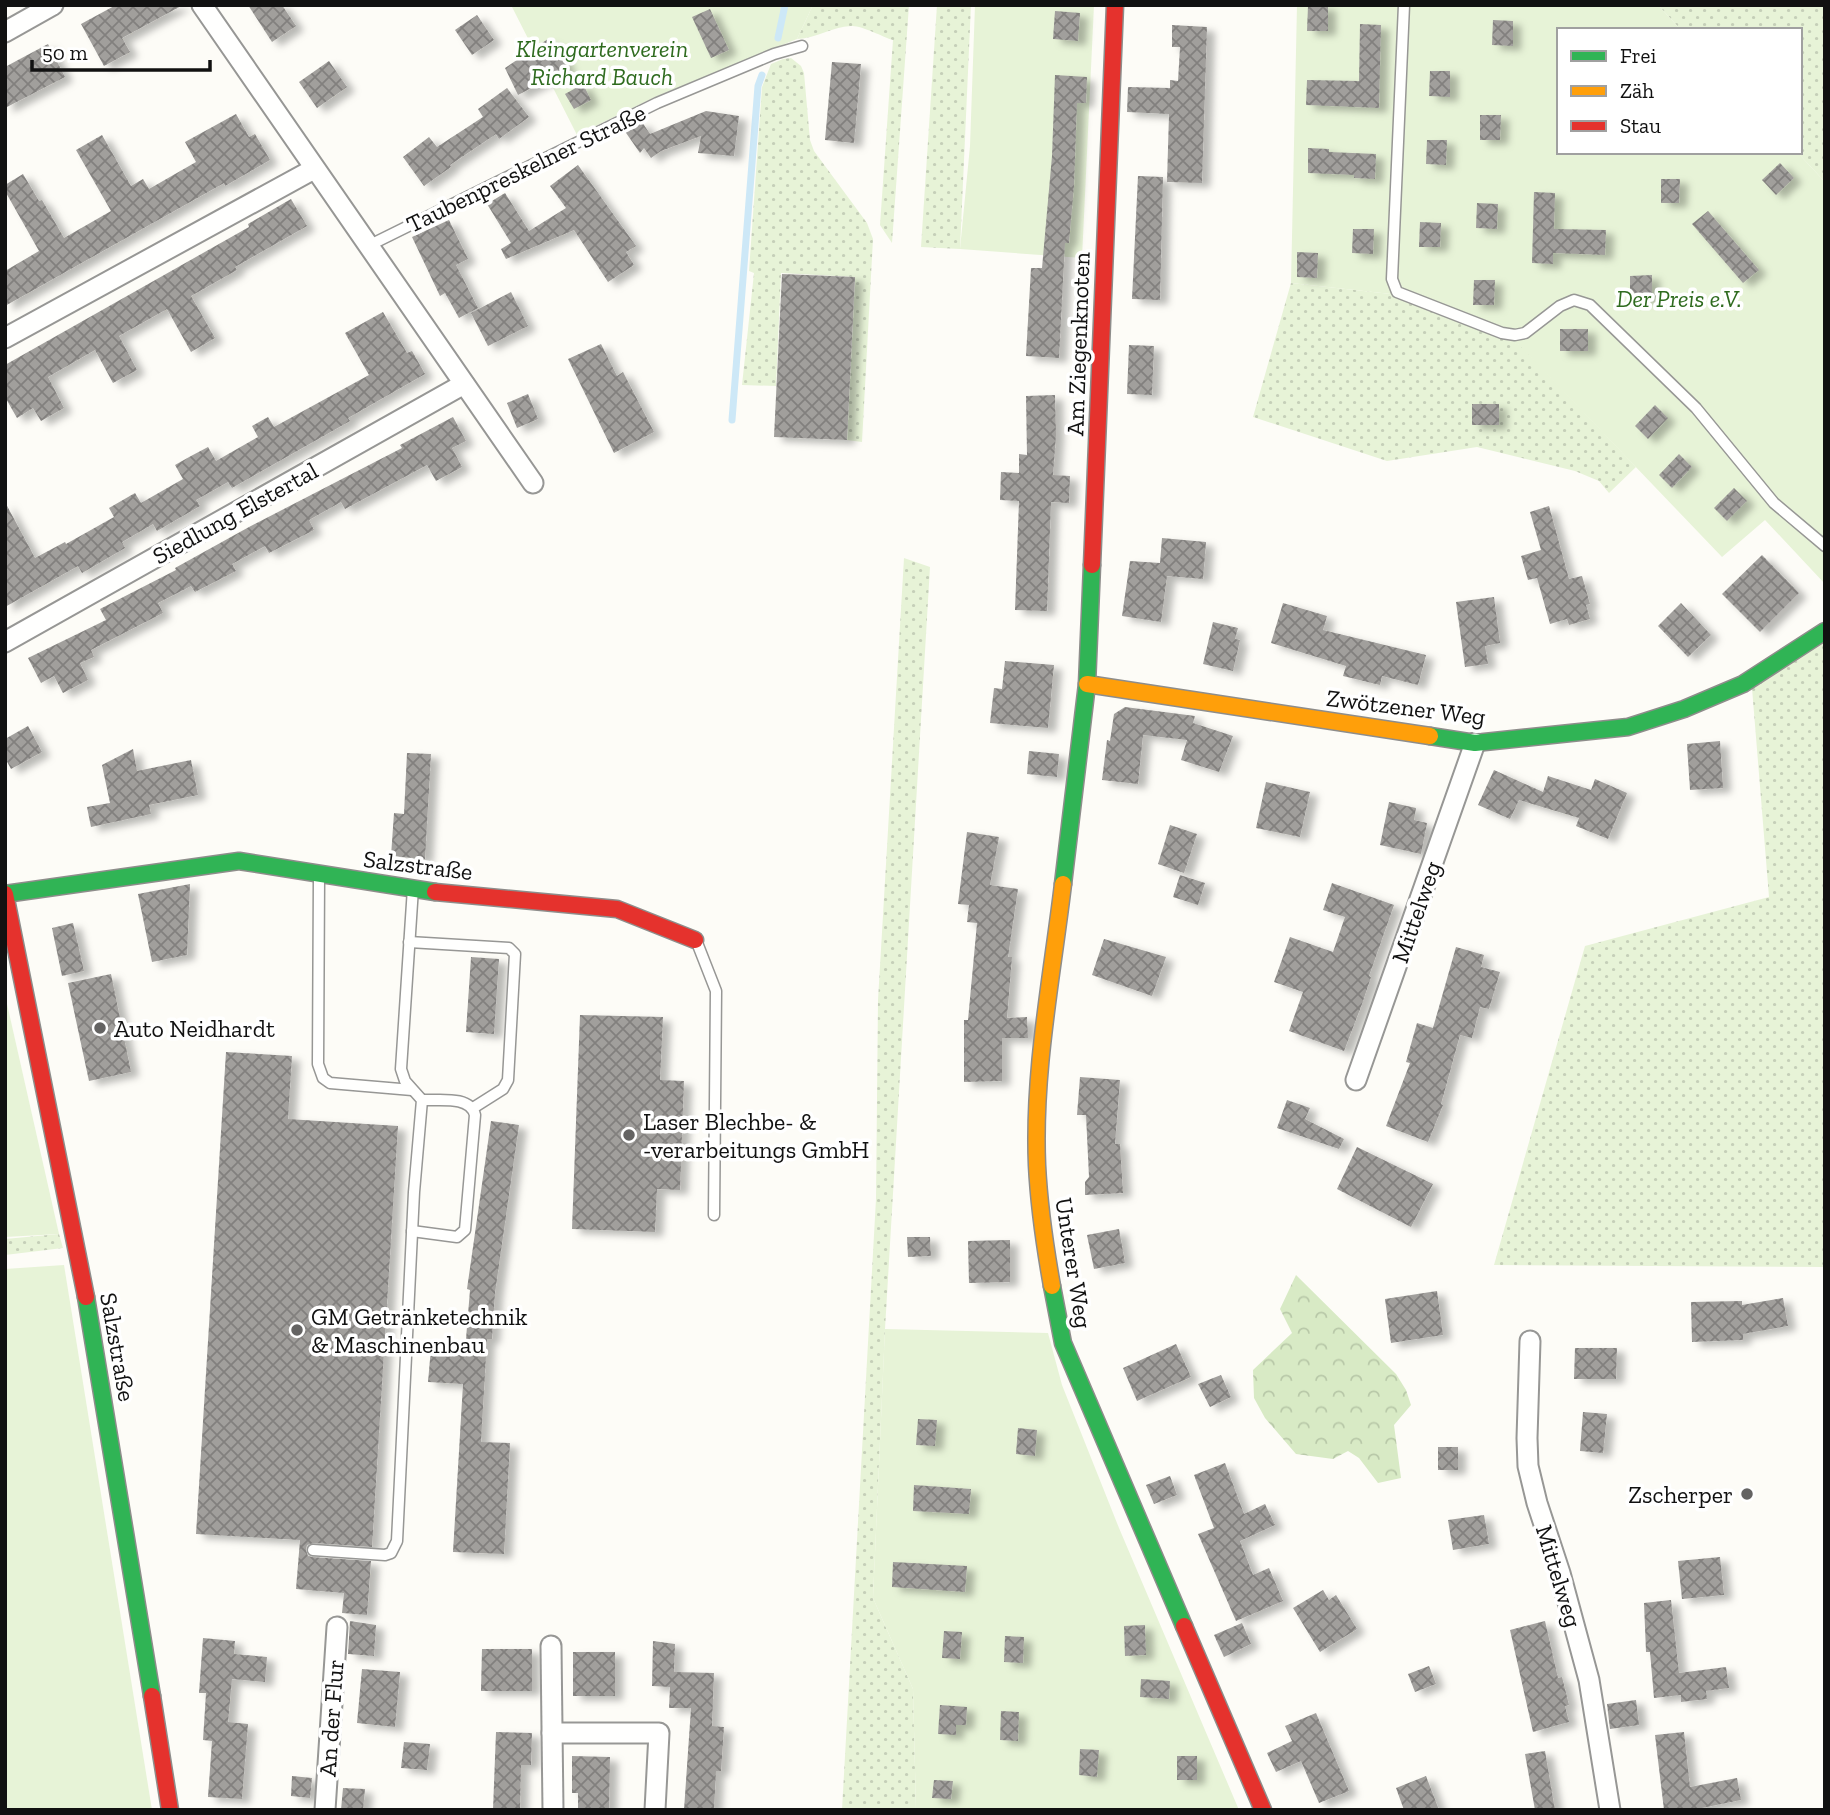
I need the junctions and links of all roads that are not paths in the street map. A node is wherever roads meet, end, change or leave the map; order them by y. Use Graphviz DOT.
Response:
graph roads {
  1 [pos="52,5"];
  2 [pos="202,5"];
  3 [pos="1115,5"];
  4 [pos="1404,5"];
  5 [pos="5,32"];
  6 [pos="802,46"];
  7 [pos="314,169"];
  8 [pos="368,246"];
  9 [pos="5,338"];
  10 [pos="464,384"];
  11 [pos="533,483"];
  12 [pos="1825,546"];
  13 [pos="1825,631"];
  14 [pos="5,642"];
  15 [pos="1087,684"];
  16 [pos="1475,743"];
  17 [pos="319,875"];
  18 [pos="413,888"];
  19 [pos="5,894"];
  20 [pos="695,940"];
  21 [pos="408,942"];
  22 [pos="1356,1080"];
  23 [pos="412,1090"];
  24 [pos="422,1100"];
  25 [pos="473,1108"];
  26 [pos="713,1215"];
  27 [pos="412,1231"];
  28 [pos="1530,1341"];
  29 [pos="313,1550"];
  30 [pos="337,1627"];
  31 [pos="551,1646"];
  32 [pos="552,1733"];
  33 [pos="170,1810"];
  34 [pos="325,1810"];
  35 [pos="553,1810"];
  36 [pos="655,1810"];
  37 [pos="1263,1810"];
  38 [pos="1610,1810"];
  1 -- 5 [label="street"];
  2 -- 7 [label="street"];
  3 -- 15 [label="street, Am Ziegenknoten"];
  4 -- 12 [label="lane"];
  6 -- 8 [label="lane, Taubenpreskelner Straße"];
  7 -- 8 [label="street"];
  7 -- 9 [label="street"];
  8 -- 10 [label="street"];
  10 -- 11 [label="street"];
  10 -- 14 [label="street, Siedlung Elstertal"];
  13 -- 16 [label="street, Zwötzener Weg"];
  15 -- 16 [label="street, Zwötzener Weg"];
  15 -- 37 [label="street, Unterer Weg"];
  16 -- 22 [label="street, Mittelweg"];
  17 -- 18 [label="street, Salzstraße"];
  17 -- 19 [label="street, Salzstraße"];
  17 -- 23 [label="lane"];
  18 -- 20 [label="street, Salzstraße"];
  18 -- 21 [label="lane"];
  19 -- 33 [label="street, Salzstraße"];
  20 -- 26 [label="lane"];
  21 -- 23 [label="lane"];
  21 -- 25 [label="lane"];
  23 -- 24 [label="lane"];
  24 -- 25 [label="lane"];
  24 -- 27 [label="lane"];
  25 -- 27 [label="lane"];
  27 -- 29 [label="lane"];
  28 -- 38 [label="street, Mittelweg"];
  30 -- 34 [label="street, An der Flur"];
  31 -- 32 [label="street"];
  32 -- 35 [label="street"];
  32 -- 36 [label="street"];
}
